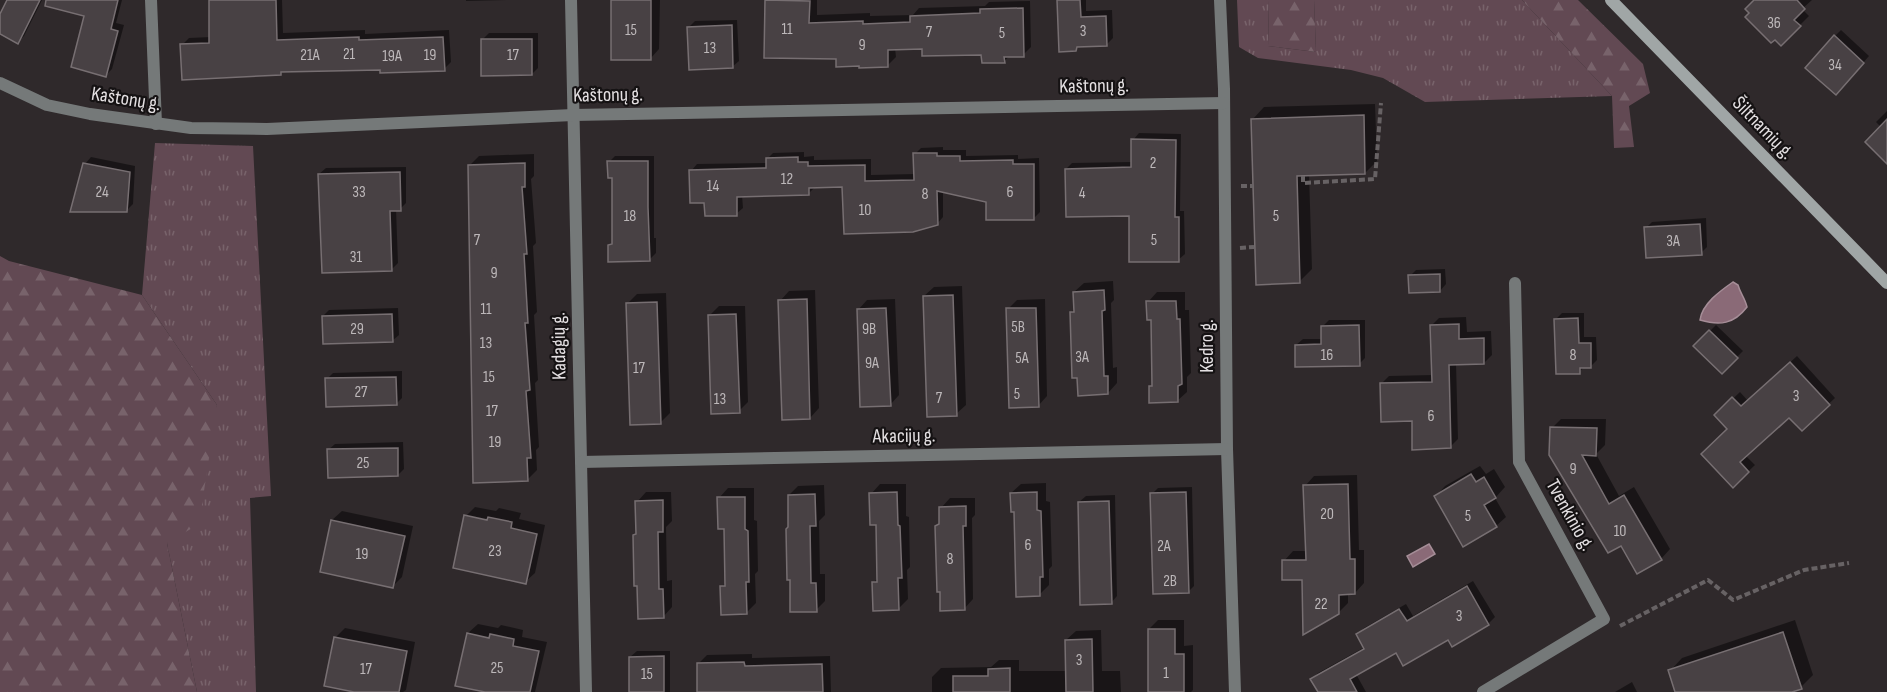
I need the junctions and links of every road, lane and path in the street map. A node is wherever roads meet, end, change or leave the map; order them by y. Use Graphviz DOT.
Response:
graph roads {
  1 [pos="151,0"];
  2 [pos="571,0"];
  3 [pos="1220,0"];
  4 [pos="1611,0"];
  5 [pos="0,83"];
  6 [pos="1224,103"];
  7 [pos="1381,103"];
  8 [pos="573,115"];
  9 [pos="156,124"];
  10 [pos="1338,175"];
  11 [pos="1303,176"];
  12 [pos="1338,181"];
  13 [pos="1887,283"];
  14 [pos="1515,284"];
  15 [pos="1227,449"];
  16 [pos="581,462"];
  17 [pos="1849,563"];
  18 [pos="1604,619"];
  19 [pos="586,692"];
  20 [pos="1235,692"];
  21 [pos="1483,692"];
  1 -- 9 [label="street"];
  2 -- 8 [label="street, Kadagių g."];
  3 -- 6 [label="street, Kedro g."];
  4 -- 13 [label="main road, Šiltnamių g."];
  5 -- 9 [label="street, Kaštonų g."];
  6 -- 8 [label="street, Kaštonų g."];
  6 -- 15 [label="street, Kedro g."];
  7 -- 12 [label="path"];
  8 -- 9 [label="street, Kaštonų g."];
  8 -- 16 [label="street, Kadagių g."];
  10 -- 12 [label="path"];
  11 -- 12 [label="path"];
  14 -- 18 [label="street, Tvenkinio g."];
  15 -- 16 [label="street, Akacijų g."];
  15 -- 20 [label="street, Kedro g."];
  16 -- 19 [label="street, Kadagių g."];
  17 -- 18 [label="path"];
  18 -- 21 [label="street"];
}
